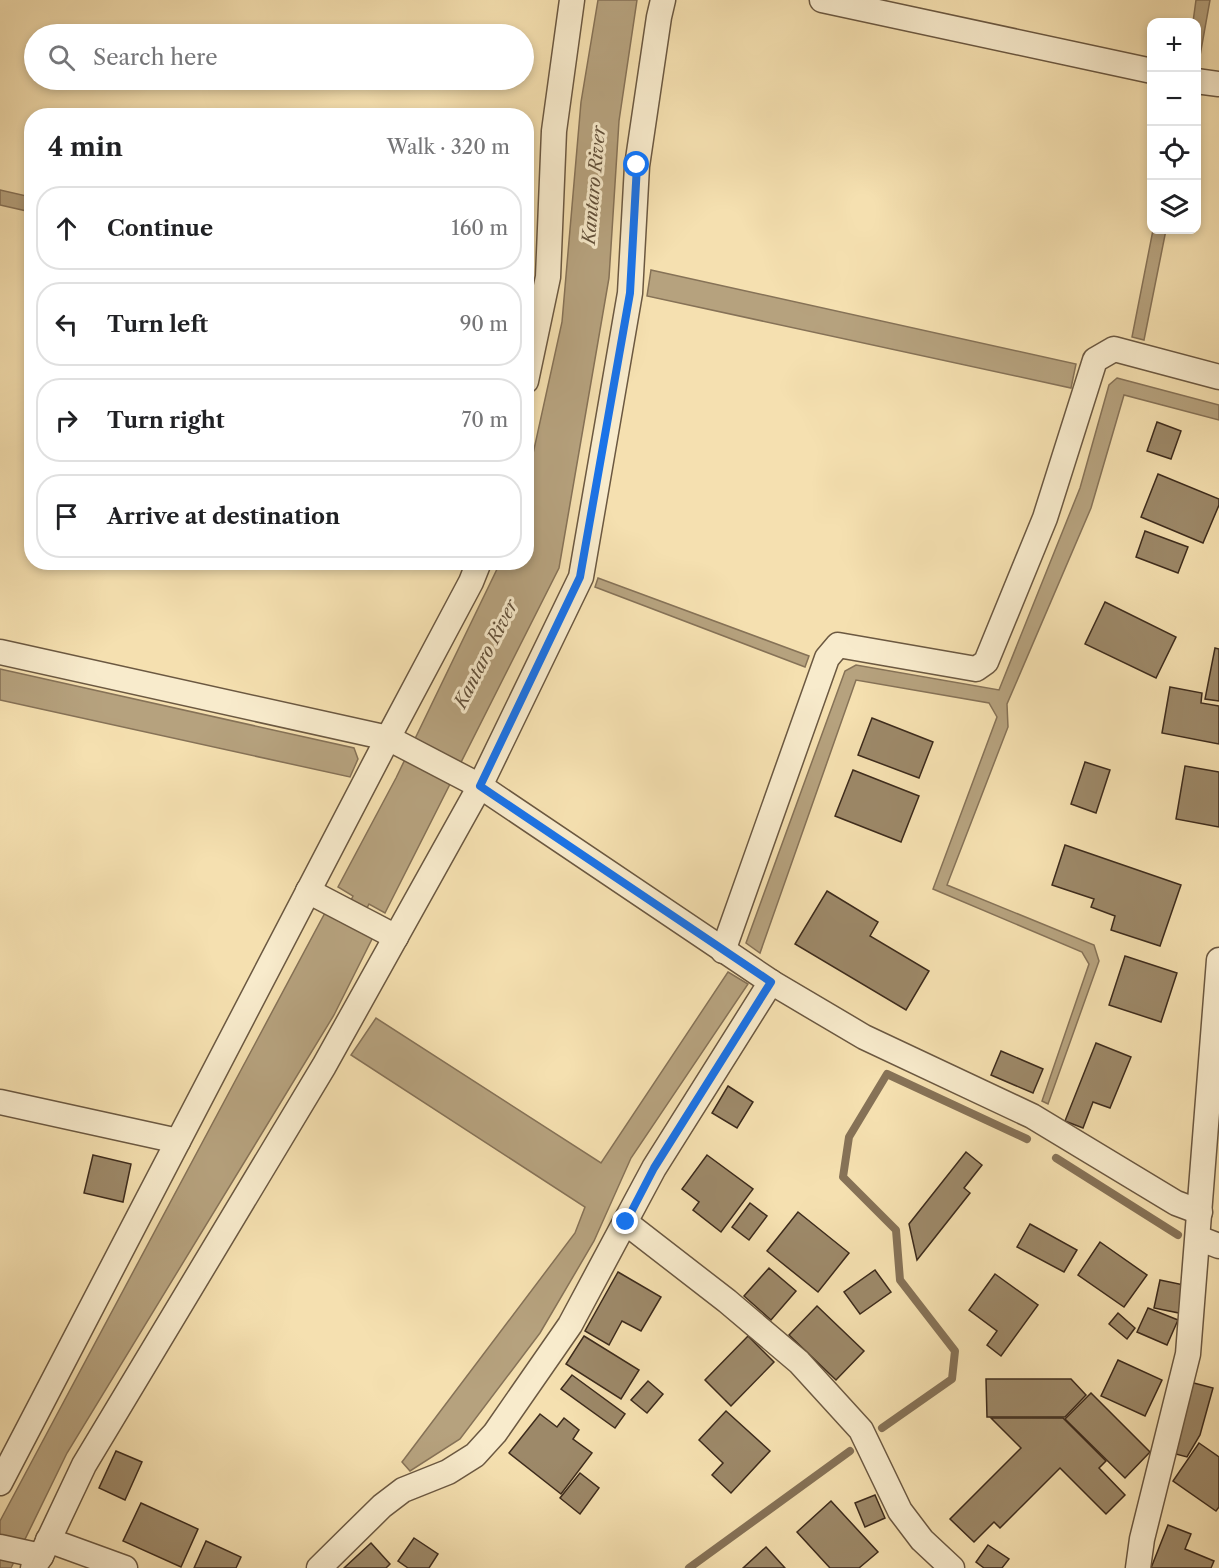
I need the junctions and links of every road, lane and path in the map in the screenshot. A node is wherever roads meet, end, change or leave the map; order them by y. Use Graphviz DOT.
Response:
graph roads {
  1 [pos="572,0"];
  2 [pos="663,0"];
  3 [pos="822,0"];
  4 [pos="1147,70"];
  5 [pos="1201,82"];
  6 [pos="1219,84"];
  7 [pos="534,343"];
  8 [pos="1219,377"];
  9 [pos="476,570"];
  10 [pos="0,652"];
  11 [pos="388,738"];
  12 [pos="480,786"];
  13 [pos="308,891"];
  14 [pos="396,937"];
  15 [pos="723,951"];
  16 [pos="1219,960"];
  17 [pos="771,982"];
  18 [pos="0,1102"];
  19 [pos="178,1141"];
  20 [pos="1200,1212"];
  21 [pos="626,1222"];
  22 [pos="1208,1242"];
  23 [pos="0,1483"];
  24 [pos="0,1547"];
  25 [pos="38,1554"];
  26 [pos="125,1568"];
  27 [pos="319,1568"];
  28 [pos="952,1568"];
  29 [pos="1138,1568"];
  1 -- 7 [label="street"];
  2 -- 12 [label="street"];
  3 -- 4 [label="street"];
  5 -- 6 [label="street"];
  8 -- 15 [label="street"];
  9 -- 11 [label="street"];
  10 -- 11 [label="street"];
  11 -- 12 [label="street"];
  11 -- 13 [label="street"];
  12 -- 14 [label="street"];
  12 -- 15 [label="street"];
  13 -- 14 [label="street"];
  13 -- 19 [label="street"];
  14 -- 25 [label="street"];
  15 -- 17 [label="street"];
  16 -- 20 [label="street"];
  17 -- 20 [label="street"];
  17 -- 21 [label="street"];
  18 -- 19 [label="street"];
  19 -- 23 [label="street"];
  20 -- 22 [label="street"];
  21 -- 27 [label="street"];
  21 -- 28 [label="street"];
  22 -- 29 [label="street"];
  24 -- 25 [label="street"];
  25 -- 26 [label="street"];
}
